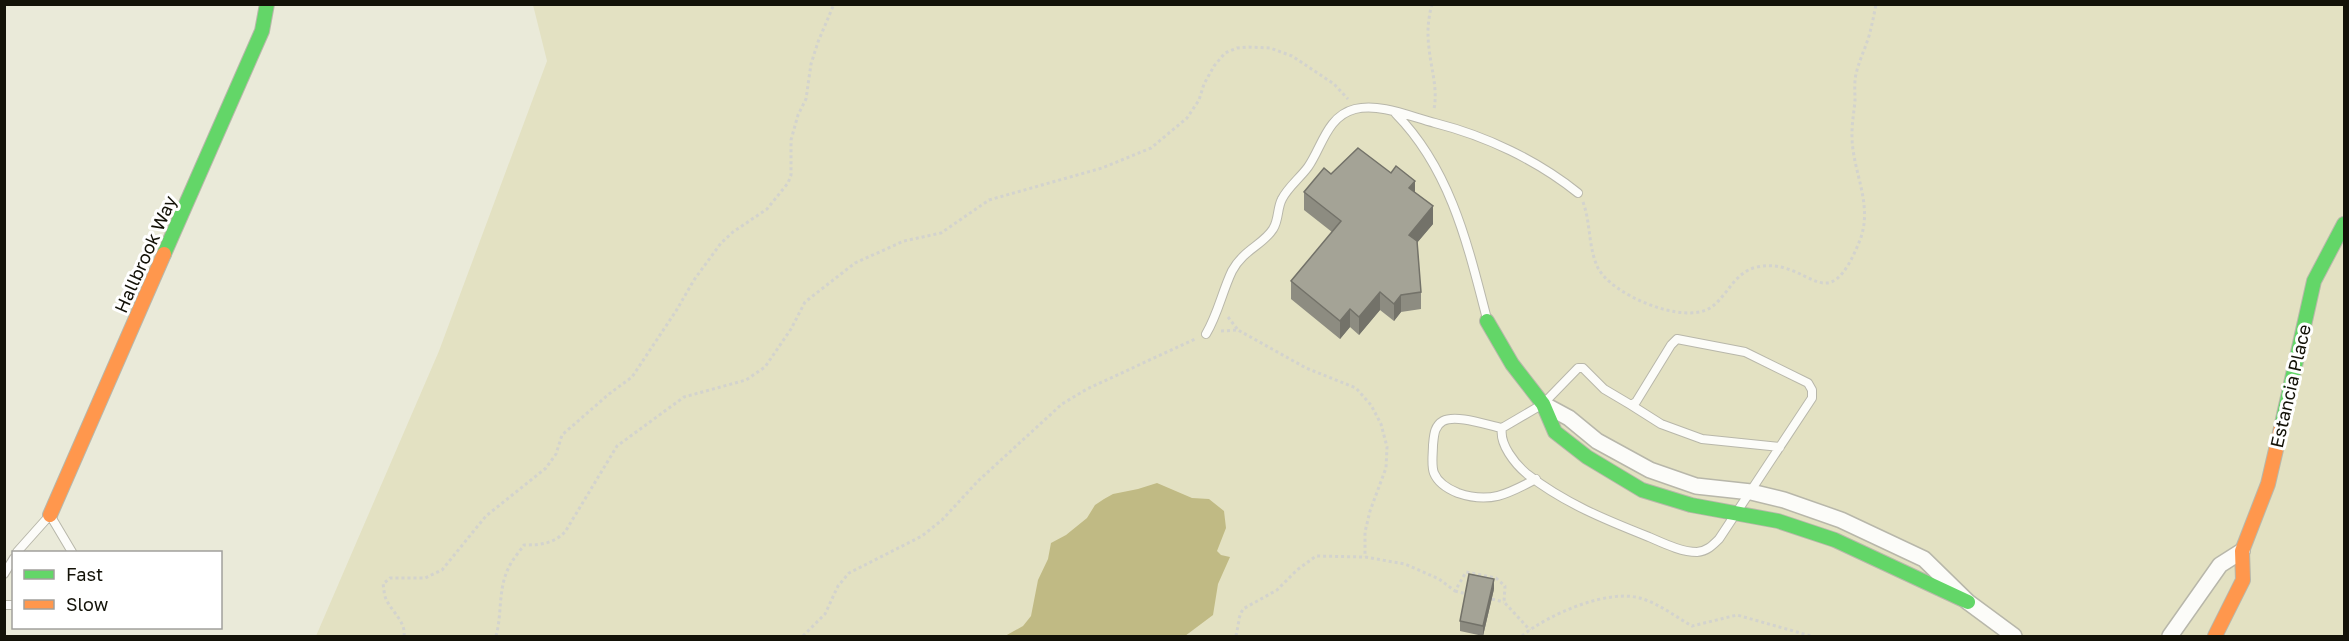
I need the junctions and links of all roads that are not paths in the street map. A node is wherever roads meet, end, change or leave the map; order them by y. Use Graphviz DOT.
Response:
graph roads {
  1 [pos="267,4"];
  2 [pos="1394,112"];
  3 [pos="1578,193"];
  4 [pos="2344,224"];
  5 [pos="1487,321"];
  6 [pos="1206,334"];
  7 [pos="1543,404"];
  8 [pos="1631,405"];
  9 [pos="1502,428"];
  10 [pos="1780,447"];
  11 [pos="1536,479"];
  12 [pos="1751,492"];
  13 [pos="1737,514"];
  14 [pos="50,515"];
  15 [pos="18,551"];
  16 [pos="71,551"];
  17 [pos="2242,551"];
  18 [pos="12,561"];
  19 [pos="4,574"];
  20 [pos="1968,602"];
  21 [pos="2014,636"];
  22 [pos="2170,636"];
  23 [pos="2215,636"];
  1 -- 14 [label="street, Hallbrook Way"];
  2 -- 3 [label="lane"];
  2 -- 5 [label="lane"];
  2 -- 6 [label="lane"];
  4 -- 17 [label="street, Estancia Place"];
  5 -- 7 [label="street"];
  7 -- 8 [label="lane"];
  7 -- 9 [label="lane"];
  7 -- 12 [label="street"];
  7 -- 13 [label="street"];
  8 -- 10 [label="lane"];
  8 -- 10 [label="lane"];
  9 -- 11 [label="lane"];
  9 -- 11 [label="lane"];
  10 -- 12 [label="lane"];
  11 -- 13 [label="lane"];
  12 -- 13 [label="lane"];
  12 -- 20 [label="street"];
  13 -- 20 [label="street"];
  14 -- 15 [label="lane"];
  14 -- 16 [label="lane"];
  17 -- 22 [label="street"];
  17 -- 23 [label="street, Estancia Place"];
  18 -- 19 [label="lane"];
  20 -- 21 [label="street"];
}
